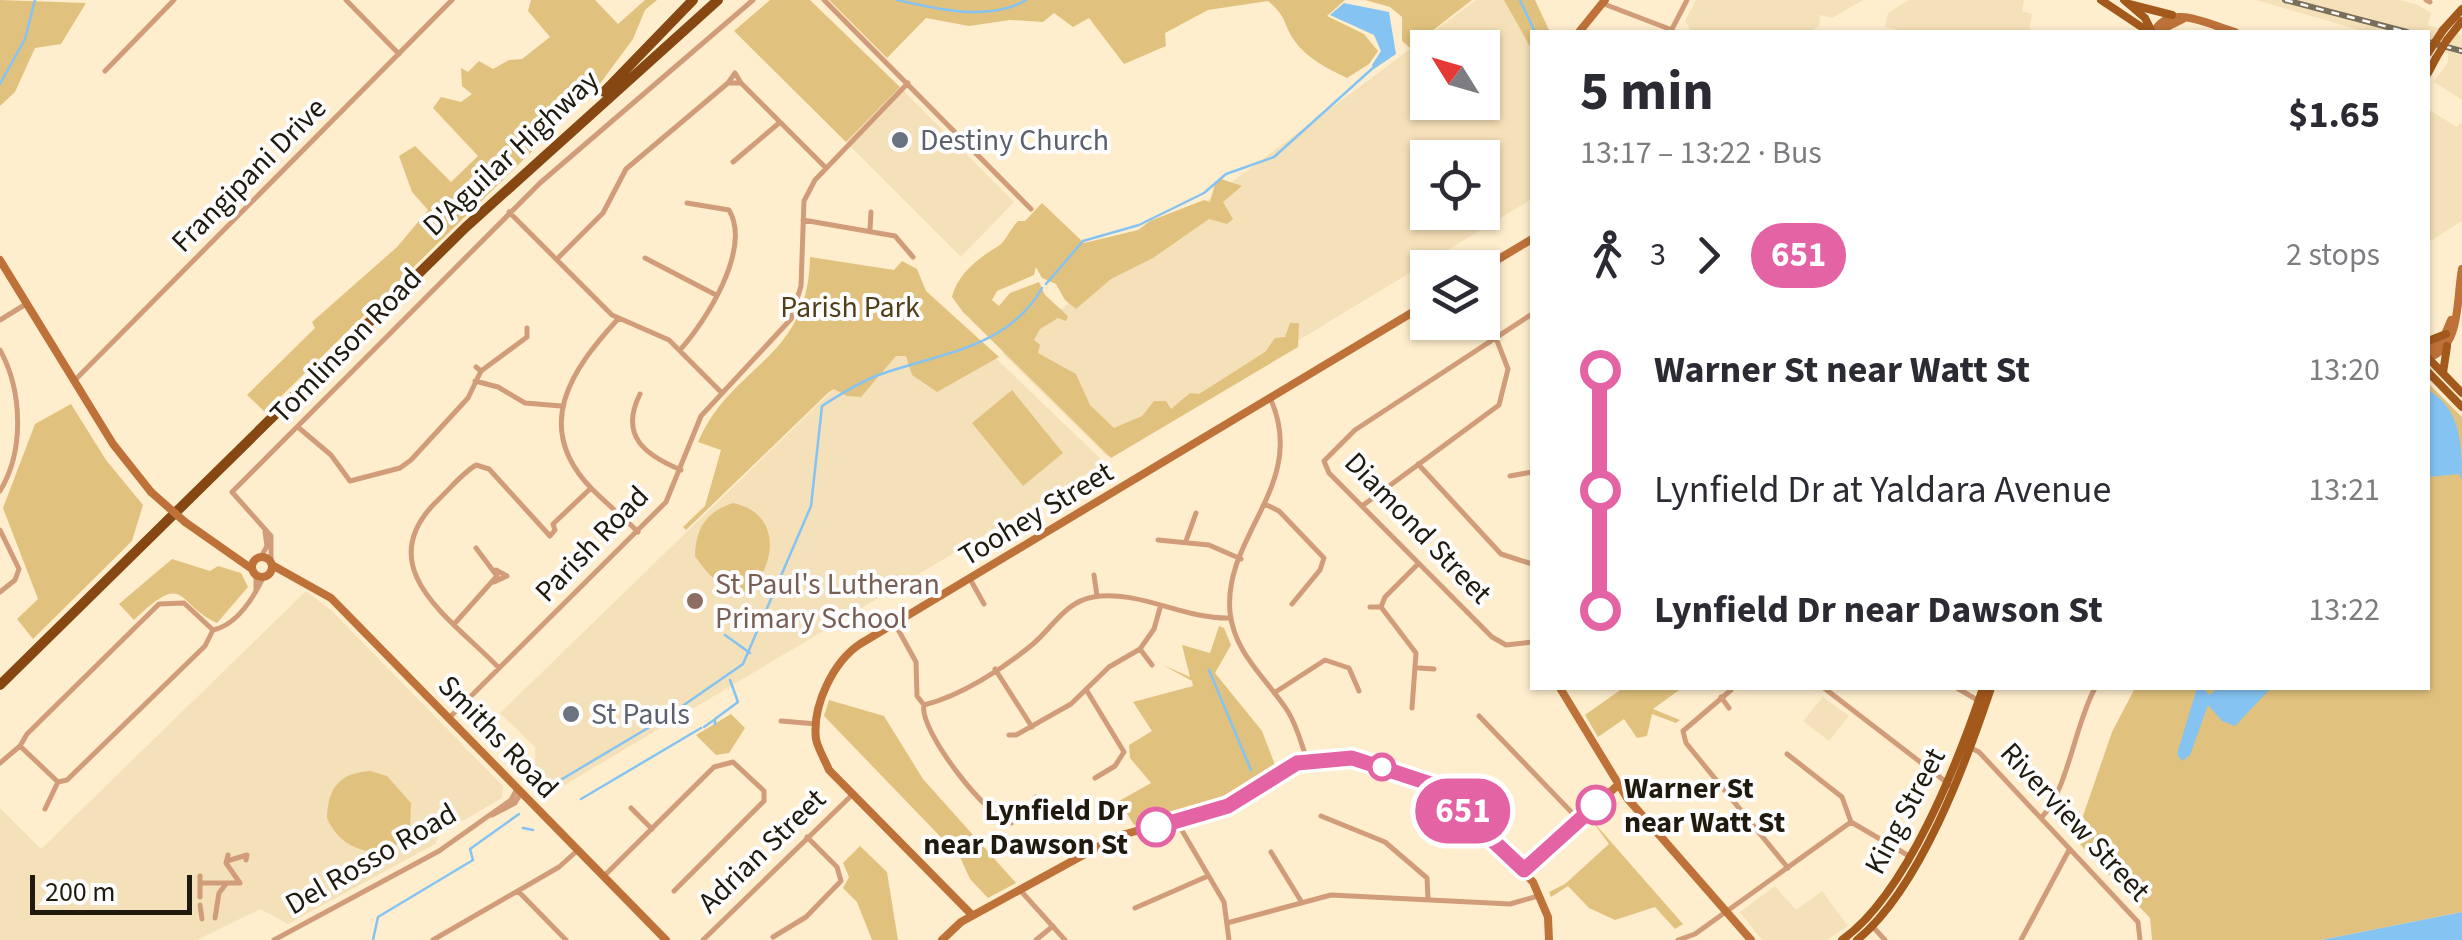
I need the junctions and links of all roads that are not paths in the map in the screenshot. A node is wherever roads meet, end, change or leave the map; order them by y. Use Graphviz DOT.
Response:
graph roads {
  1 [pos="174,0"];
  2 [pos="346,0"];
  3 [pos="452,0"];
  4 [pos="693,0"];
  5 [pos="718,0"];
  6 [pos="754,0"];
  7 [pos="824,0"];
  8 [pos="1687,0"];
  9 [pos="2100,0"];
  10 [pos="1605,2"];
  11 [pos="2127,2"];
  12 [pos="2462,9"];
  13 [pos="2172,15"];
  14 [pos="2184,18"];
  15 [pos="2462,21"];
  16 [pos="1581,30"];
  17 [pos="1670,30"];
  18 [pos="1672,30"];
  19 [pos="2150,30"];
  20 [pos="2151,30"];
  21 [pos="2155,30"];
  22 [pos="2157,30"];
  23 [pos="2228,30"];
  24 [pos="2448,32"];
  25 [pos="399,54"];
  26 [pos="2432,56"];
  27 [pos="105,71"];
  28 [pos="908,84"];
  29 [pos="604,92"];
  30 [pos="779,122"];
  31 [pos="733,162"];
  32 [pos="824,167"];
  33 [pos="686,203"];
  34 [pos="1031,209"];
  35 [pos="510,212"];
  36 [pos="870,212"];
  37 [pos="803,220"];
  38 [pos="870,230"];
  39 [pos="1530,240"];
  40 [pos="558,257"];
  41 [pos="913,257"];
  42 [pos="645,258"];
  43 [pos="1500,258"];
  44 [pos="0,260"];
  45 [pos="2462,270"];
  46 [pos="716,295"];
  47 [pos="28,302"];
  48 [pos="2456,307"];
  49 [pos="1410,314"];
  50 [pos="1530,315"];
  51 [pos="618,319"];
  52 [pos="0,320"];
  53 [pos="527,328"];
  54 [pos="2446,334"];
  55 [pos="1500,335"];
  56 [pos="528,337"];
  57 [pos="536,337"];
  58 [pos="1492,340"];
  59 [pos="1496,340"];
  60 [pos="2430,340"];
  61 [pos="342,346"];
  62 [pos="2446,346"];
  63 [pos="2430,348"];
  64 [pos="0,350"];
  65 [pos="680,350"];
  66 [pos="2430,357"];
  67 [pos="2430,360"];
  68 [pos="2430,374"];
  69 [pos="2443,374"];
  70 [pos="76,380"];
  71 [pos="475,381"];
  72 [pos="721,392"];
  73 [pos="2462,393"];
  74 [pos="640,394"];
  75 [pos="1271,400"];
  76 [pos="560,406"];
  77 [pos="2462,407"];
  78 [pos="299,428"];
  79 [pos="1417,463"];
  80 [pos="682,470"];
  81 [pos="1530,472"];
  82 [pos="1510,476"];
  83 [pos="592,488"];
  84 [pos="0,491"];
  85 [pos="1266,504"];
  86 [pos="1362,506"];
  87 [pos="1196,513"];
  88 [pos="543,524"];
  89 [pos="553,524"];
  90 [pos="0,530"];
  91 [pos="263,530"];
  92 [pos="638,532"];
  93 [pos="1158,540"];
  94 [pos="1186,541"];
  95 [pos="476,548"];
  96 [pos="234,554"];
  97 [pos="259,557"];
  98 [pos="1241,559"];
  99 [pos="1418,563"];
  100 [pos="1530,563"];
  101 [pos="272,564"];
  102 [pos="260,574"];
  103 [pos="1094,575"];
  104 [pos="291,576"];
  105 [pos="970,579"];
  106 [pos="0,592"];
  107 [pos="1096,596"];
  108 [pos="984,604"];
  109 [pos="1292,604"];
  110 [pos="1370,607"];
  111 [pos="1160,608"];
  112 [pos="1381,608"];
  113 [pos="1231,618"];
  114 [pos="456,622"];
  115 [pos="895,624"];
  116 [pos="213,630"];
  117 [pos="1530,642"];
  118 [pos="1140,650"];
  119 [pos="1152,665"];
  120 [pos="500,668"];
  121 [pos="1418,668"];
  122 [pos="995,669"];
  123 [pos="1434,669"];
  124 [pos="0,685"];
  125 [pos="1359,690"];
  126 [pos="1563,690"];
  127 [pos="1730,690"];
  128 [pos="1827,690"];
  129 [pos="1961,690"];
  130 [pos="1982,690"];
  131 [pos="1991,690"];
  132 [pos="2094,690"];
  133 [pos="1086,691"];
  134 [pos="1274,693"];
  135 [pos="1721,698"];
  136 [pos="1982,702"];
  137 [pos="924,704"];
  138 [pos="1412,708"];
  139 [pos="1729,708"];
  140 [pos="1479,716"];
  141 [pos="448,718"];
  142 [pos="781,721"];
  143 [pos="816,724"];
  144 [pos="1032,727"];
  145 [pos="1008,735"];
  146 [pos="20,746"];
  147 [pos="1969,746"];
  148 [pos="1788,754"];
  149 [pos="1307,760"];
  150 [pos="0,762"];
  151 [pos="1096,778"];
  152 [pos="58,782"];
  153 [pos="1618,785"];
  154 [pos="1950,786"];
  155 [pos="519,792"];
  156 [pos="853,794"];
  157 [pos="1036,797"];
  158 [pos="631,808"];
  159 [pos="45,809"];
  160 [pos="1321,816"];
  161 [pos="2042,817"];
  162 [pos="1579,820"];
  163 [pos="1176,822"];
  164 [pos="1851,822"];
  165 [pos="652,828"];
  166 [pos="807,837"];
  167 [pos="578,850"];
  168 [pos="2069,850"];
  169 [pos="1271,852"];
  170 [pos="1912,858"];
  171 [pos="227,860"];
  172 [pos="246,860"];
  173 [pos="237,863"];
  174 [pos="1788,868"];
  175 [pos="1524,870"];
  176 [pos="604,876"];
  177 [pos="1208,876"];
  178 [pos="226,883"];
  179 [pos="1020,890"];
  180 [pos="518,891"];
  181 [pos="674,892"];
  182 [pos="1541,896"];
  183 [pos="1300,900"];
  184 [pos="1428,900"];
  185 [pos="1135,908"];
  186 [pos="1726,912"];
  187 [pos="972,916"];
  188 [pos="202,918"];
  189 [pos="215,918"];
  190 [pos="1227,923"];
  191 [pos="1054,926"];
  192 [pos="1873,927"];
  193 [pos="773,936"];
  194 [pos="2140,939"];
  195 [pos="274,940"];
  196 [pos="433,940"];
  197 [pos="566,940"];
  198 [pos="666,940"];
  199 [pos="703,940"];
  200 [pos="942,940"];
  201 [pos="1036,940"];
  202 [pos="1065,940"];
  203 [pos="1229,940"];
  204 [pos="1549,940"];
  205 [pos="1678,940"];
  206 [pos="1751,940"];
  207 [pos="1842,940"];
  208 [pos="1857,940"];
  209 [pos="1885,940"];
  210 [pos="2021,940"];
  1 -- 27 [label="street"];
  2 -- 25 [label="street"];
  3 -- 25 [label="street, Frangipani Drive"];
  4 -- 29 [label="highway"];
  5 -- 29 [label="highway, D'Aguilar Highway"];
  5 -- 61 [label="highway, D'Aguilar Highway"];
  6 -- 35 [label="street, Tomlinson Road"];
  7 -- 28 [label="street"];
  8 -- 18 [label="street"];
  9 -- 19 [label="main road"];
  10 -- 16 [label="street"];
  10 -- 17 [label="street"];
  11 -- 13 [label="main road"];
  11 -- 20 [label="main road"];
  12 -- 24 [label="main road"];
  13 -- 14 [label="street"];
  13 -- 21 [label="street"];
  14 -- 22 [label="street"];
  14 -- 23 [label="street"];
  15 -- 24 [label="main road"];
  24 -- 26 [label="main road, bridge"];
  25 -- 70 [label="street, Frangipani Drive"];
  28 -- 32 [label="street, Parish Road"];
  28 -- 34 [label="street"];
  29 -- 61 [label="highway, D'Aguilar Highway"];
  30 -- 31 [label="street"];
  30 -- 32 [label="street"];
  30 -- 40 [label="street"];
  32 -- 37 [label="street, Parish Road"];
  33 -- 46 [label="street"];
  35 -- 40 [label="street"];
  35 -- 78 [label="street, Tomlinson Road"];
  36 -- 38 [label="street"];
  37 -- 38 [label="street"];
  37 -- 72 [label="street, Parish Road"];
  38 -- 41 [label="street"];
  39 -- 43 [label="street"];
  40 -- 51 [label="street"];
  42 -- 46 [label="street"];
  44 -- 47 [label="street"];
  45 -- 48 [label="street"];
  46 -- 65 [label="street"];
  47 -- 52 [label="street"];
  47 -- 70 [label="street"];
  48 -- 54 [label="street"];
  48 -- 62 [label="street"];
  49 -- 75 [label="street, Toohey Street"];
  50 -- 55 [label="street"];
  51 -- 65 [label="street"];
  51 -- 76 [label="street"];
  53 -- 56 [label="street"];
  54 -- 60 [label="main road"];
  54 -- 63 [label="street"];
  56 -- 57 [label="street"];
  56 -- 71 [label="street"];
  58 -- 86 [label="street, Diamond Street"];
  59 -- 79 [label="street"];
  61 -- 124 [label="highway, D'Aguilar Highway"];
  62 -- 66 [label="street"];
  62 -- 69 [label="main road"];
  64 -- 84 [label="street"];
  65 -- 72 [label="street"];
  67 -- 69 [label="main road"];
  68 -- 77 [label="main road"];
  69 -- 73 [label="main road"];
  70 -- 96 [label="street, bridge"];
  71 -- 76 [label="street"];
  71 -- 78 [label="street"];
  72 -- 80 [label="street, Parish Road"];
  74 -- 80 [label="street"];
  75 -- 85 [label="street"];
  75 -- 105 [label="street, Toohey Street"];
  76 -- 83 [label="street"];
  78 -- 91 [label="street, Tomlinson Road"];
  79 -- 86 [label="street"];
  79 -- 100 [label="street"];
  80 -- 92 [label="street, Parish Road"];
  81 -- 82 [label="street"];
  83 -- 89 [label="street"];
  83 -- 92 [label="street"];
  85 -- 98 [label="street"];
  85 -- 109 [label="street"];
  86 -- 99 [label="street, Diamond Street"];
  87 -- 94 [label="street"];
  88 -- 89 [label="street"];
  88 -- 89 [label="street"];
  88 -- 114 [label="street"];
  90 -- 106 [label="street"];
  91 -- 97 [label="street"];
  91 -- 101 [label="street, Tomlinson Road"];
  92 -- 120 [label="street, Parish Road"];
  93 -- 94 [label="street"];
  94 -- 98 [label="street"];
  95 -- 114 [label="street"];
  96 -- 97 [label="street"];
  96 -- 102 [label="street"];
  97 -- 101 [label="street, Smiths Road"];
  97 -- 102 [label="street"];
  98 -- 113 [label="street"];
  99 -- 112 [label="street"];
  99 -- 117 [label="street, Diamond Street"];
  101 -- 102 [label="street"];
  101 -- 104 [label="street, Smiths Road"];
  102 -- 104 [label="street"];
  102 -- 116 [label="street"];
  103 -- 107 [label="street"];
  104 -- 141 [label="street, Smiths Road"];
  105 -- 108 [label="street"];
  105 -- 115 [label="street, Toohey Street"];
  107 -- 111 [label="street"];
  107 -- 122 [label="street"];
  110 -- 112 [label="street"];
  111 -- 113 [label="street"];
  111 -- 118 [label="street"];
  112 -- 121 [label="street"];
  113 -- 134 [label="street"];
  114 -- 120 [label="street"];
  115 -- 137 [label="street"];
  115 -- 143 [label="street, Toohey Street"];
  116 -- 146 [label="street"];
  116 -- 152 [label="street"];
  118 -- 119 [label="street"];
  118 -- 133 [label="street"];
  120 -- 141 [label="street, Parish Road"];
  121 -- 123 [label="street"];
  121 -- 138 [label="street"];
  122 -- 137 [label="street"];
  122 -- 144 [label="street"];
  125 -- 134 [label="street"];
  126 -- 153 [label="street"];
  127 -- 135 [label="street"];
  128 -- 154 [label="street"];
  129 -- 136 [label="street"];
  130 -- 136 [label="main road, King Street"];
  131 -- 136 [label="main road, King Street"];
  132 -- 161 [label="street"];
  133 -- 144 [label="street"];
  133 -- 151 [label="street"];
  134 -- 149 [label="street"];
  135 -- 139 [label="street"];
  135 -- 174 [label="street"];
  136 -- 147 [label="main road, King Street"];
  137 -- 157 [label="street"];
  140 -- 162 [label="street"];
  141 -- 155 [label="street, Smiths Road"];
  142 -- 143 [label="street"];
  143 -- 156 [label="street"];
  144 -- 145 [label="street"];
  146 -- 150 [label="street"];
  146 -- 152 [label="street"];
  147 -- 154 [label="main road, King Street"];
  147 -- 161 [label="street, Riverview Street"];
  148 -- 164 [label="street"];
  149 -- 163 [label="street"];
  149 -- 175 [label="street"];
  152 -- 159 [label="street"];
  153 -- 162 [label="street"];
  153 -- 186 [label="street"];
  154 -- 170 [label="main road, King Street"];
  155 -- 167 [label="street, Smiths Road"];
  155 -- 195 [label="street, Del Rosso Road"];
  156 -- 166 [label="street, Adrian Street"];
  156 -- 187 [label="street"];
  158 -- 165 [label="street"];
  160 -- 184 [label="street"];
  161 -- 168 [label="street, Riverview Street"];
  162 -- 175 [label="street"];
  163 -- 177 [label="street"];
  163 -- 179 [label="street"];
  164 -- 170 [label="street"];
  164 -- 174 [label="street"];
  165 -- 176 [label="street"];
  165 -- 181 [label="street"];
  166 -- 193 [label="street"];
  166 -- 199 [label="street, Adrian Street"];
  167 -- 176 [label="street, Smiths Road"];
  167 -- 180 [label="street"];
  168 -- 194 [label="street, Riverview Street"];
  168 -- 210 [label="street"];
  169 -- 183 [label="street"];
  170 -- 192 [label="main road, King Street"];
  170 -- 207 [label="main road, King Street"];
  171 -- 172 [label="street"];
  171 -- 173 [label="street"];
  171 -- 178 [label="street"];
  174 -- 186 [label="street"];
  175 -- 182 [label="street"];
  176 -- 198 [label="street, Smiths Road"];
  177 -- 185 [label="street"];
  177 -- 190 [label="street"];
  178 -- 188 [label="street"];
  178 -- 189 [label="street"];
  179 -- 187 [label="street"];
  179 -- 191 [label="street"];
  180 -- 196 [label="street"];
  180 -- 197 [label="street"];
  182 -- 184 [label="street"];
  182 -- 204 [label="street"];
  183 -- 184 [label="street"];
  183 -- 190 [label="street"];
  186 -- 205 [label="street"];
  186 -- 206 [label="street"];
  187 -- 200 [label="street"];
  190 -- 203 [label="street"];
  191 -- 201 [label="street"];
  191 -- 202 [label="street"];
  192 -- 208 [label="main road, King Street"];
  192 -- 209 [label="street"];
}
